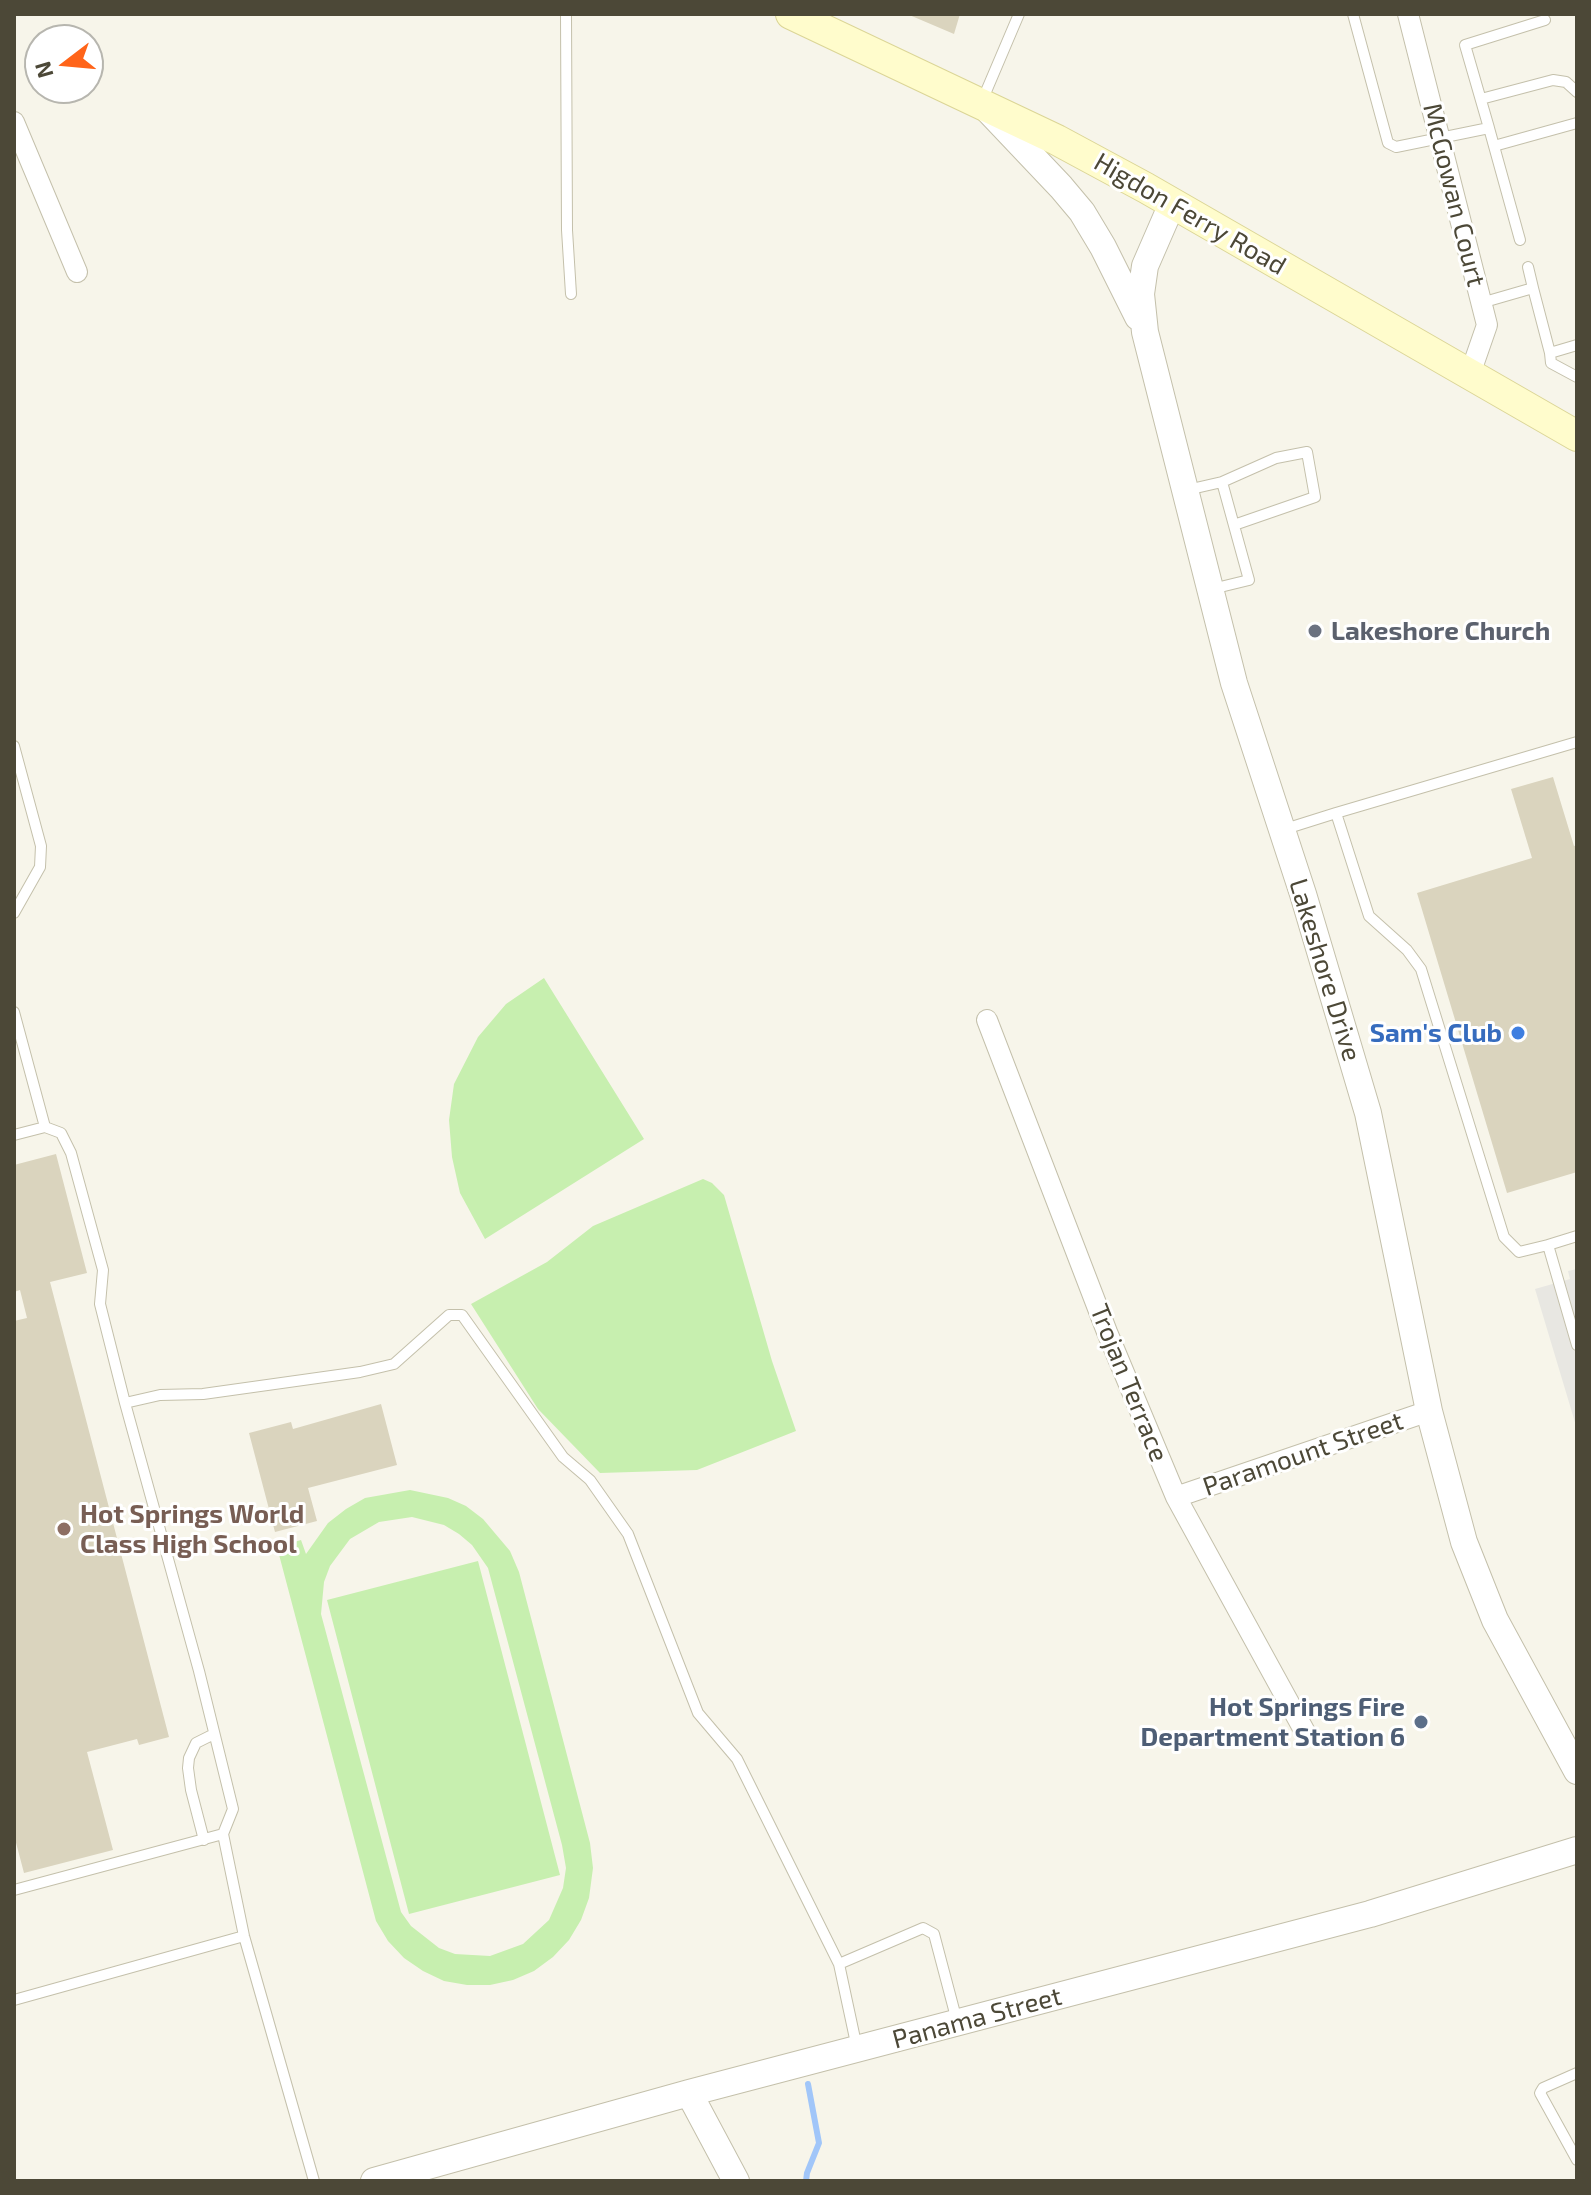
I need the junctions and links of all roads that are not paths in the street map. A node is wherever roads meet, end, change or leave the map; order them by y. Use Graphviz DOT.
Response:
graph roads {
  1 [pos="566,14"];
  2 [pos="791,14"];
  3 [pos="1019,14"];
  4 [pos="1353,14"];
  5 [pos="1408,14"];
  6 [pos="820,20"];
  7 [pos="1545,20"];
  8 [pos="1577,92"];
  9 [pos="1481,99"];
  10 [pos="981,103"];
  11 [pos="14,122"];
  12 [pos="1577,123"];
  13 [pos="1489,128"];
  14 [pos="1440,140"];
  15 [pos="1494,146"];
  16 [pos="1172,204"];
  17 [pos="1520,240"];
  18 [pos="1528,267"];
  19 [pos="77,272"];
  20 [pos="1533,288"];
  21 [pos="571,294"];
  22 [pos="1481,303"];
  23 [pos="1145,332"];
  24 [pos="1577,345"];
  25 [pos="1550,353"];
  26 [pos="1470,374"];
  27 [pos="1577,377"];
  28 [pos="1577,436"];
  29 [pos="1222,482"];
  30 [pos="1185,490"];
  31 [pos="1234,525"];
  32 [pos="1210,590"];
  33 [pos="1577,742"];
  34 [pos="14,746"];
  35 [pos="1336,813"];
  36 [pos="1280,830"];
  37 [pos="14,913"];
  38 [pos="14,1012"];
  39 [pos="987,1020"];
  40 [pos="45,1127"];
  41 [pos="14,1135"];
  42 [pos="1577,1236"];
  43 [pos="1548,1245"];
  44 [pos="1577,1345"];
  45 [pos="125,1403"];
  46 [pos="1429,1411"];
  47 [pos="1176,1497"];
  48 [pos="1305,1732"];
  49 [pos="214,1734"];
  50 [pos="1577,1771"];
  51 [pos="223,1834"];
  52 [pos="204,1840"];
  53 [pos="1577,1850"];
  54 [pos="14,1890"];
  55 [pos="244,1936"];
  56 [pos="839,1964"];
  57 [pos="14,2000"];
  58 [pos="958,2023"];
  59 [pos="857,2049"];
  60 [pos="1577,2073"];
  61 [pos="689,2093"];
  62 [pos="1577,2160"];
  63 [pos="314,2181"];
  64 [pos="374,2181"];
  65 [pos="736,2181"];
  1 -- 21 [label="lane"];
  2 -- 6 [label="main road, Higdon Ferry Road"];
  3 -- 10 [label="lane"];
  4 -- 14 [label="lane"];
  5 -- 14 [label="street, McGowan Court"];
  6 -- 10 [label="main road, Higdon Ferry Road"];
  7 -- 9 [label="lane"];
  8 -- 9 [label="lane"];
  9 -- 13 [label="lane"];
  10 -- 16 [label="main road, Higdon Ferry Road"];
  10 -- 23 [label="street"];
  11 -- 19 [label="street"];
  12 -- 15 [label="lane"];
  13 -- 14 [label="lane"];
  13 -- 15 [label="lane"];
  14 -- 22 [label="street, McGowan Court"];
  15 -- 17 [label="lane"];
  16 -- 23 [label="street, Lakeshore Drive"];
  16 -- 26 [label="main road, Higdon Ferry Road"];
  18 -- 20 [label="lane"];
  20 -- 22 [label="lane"];
  20 -- 25 [label="lane"];
  22 -- 26 [label="street, McGowan Court"];
  23 -- 30 [label="street, Lakeshore Drive"];
  24 -- 25 [label="lane"];
  25 -- 27 [label="lane"];
  26 -- 28 [label="main road, Higdon Ferry Road"];
  29 -- 30 [label="lane"];
  29 -- 31 [label="lane"];
  29 -- 31 [label="lane"];
  30 -- 32 [label="street, Lakeshore Drive"];
  31 -- 32 [label="lane"];
  32 -- 36 [label="street, Lakeshore Drive"];
  33 -- 35 [label="lane"];
  34 -- 37 [label="lane"];
  35 -- 36 [label="lane"];
  35 -- 43 [label="lane"];
  36 -- 46 [label="street, Lakeshore Drive"];
  38 -- 40 [label="lane"];
  39 -- 47 [label="street, Trojan Terrace"];
  40 -- 41 [label="lane"];
  40 -- 45 [label="lane"];
  42 -- 43 [label="lane"];
  43 -- 44 [label="lane"];
  45 -- 49 [label="lane"];
  45 -- 56 [label="lane"];
  46 -- 47 [label="street, Paramount Street"];
  46 -- 50 [label="street, Lakeshore Drive"];
  47 -- 48 [label="street, Trojan Terrace"];
  49 -- 51 [label="lane"];
  49 -- 52 [label="lane"];
  51 -- 52 [label="lane"];
  51 -- 55 [label="lane"];
  52 -- 54 [label="lane"];
  53 -- 58 [label="street, Panama Street"];
  55 -- 57 [label="lane"];
  55 -- 63 [label="lane"];
  56 -- 58 [label="lane"];
  56 -- 59 [label="lane"];
  58 -- 59 [label="street, Panama Street"];
  59 -- 61 [label="street, Panama Street"];
  60 -- 62 [label="lane"];
  61 -- 64 [label="street, Panama Street"];
  61 -- 65 [label="street"];
}
